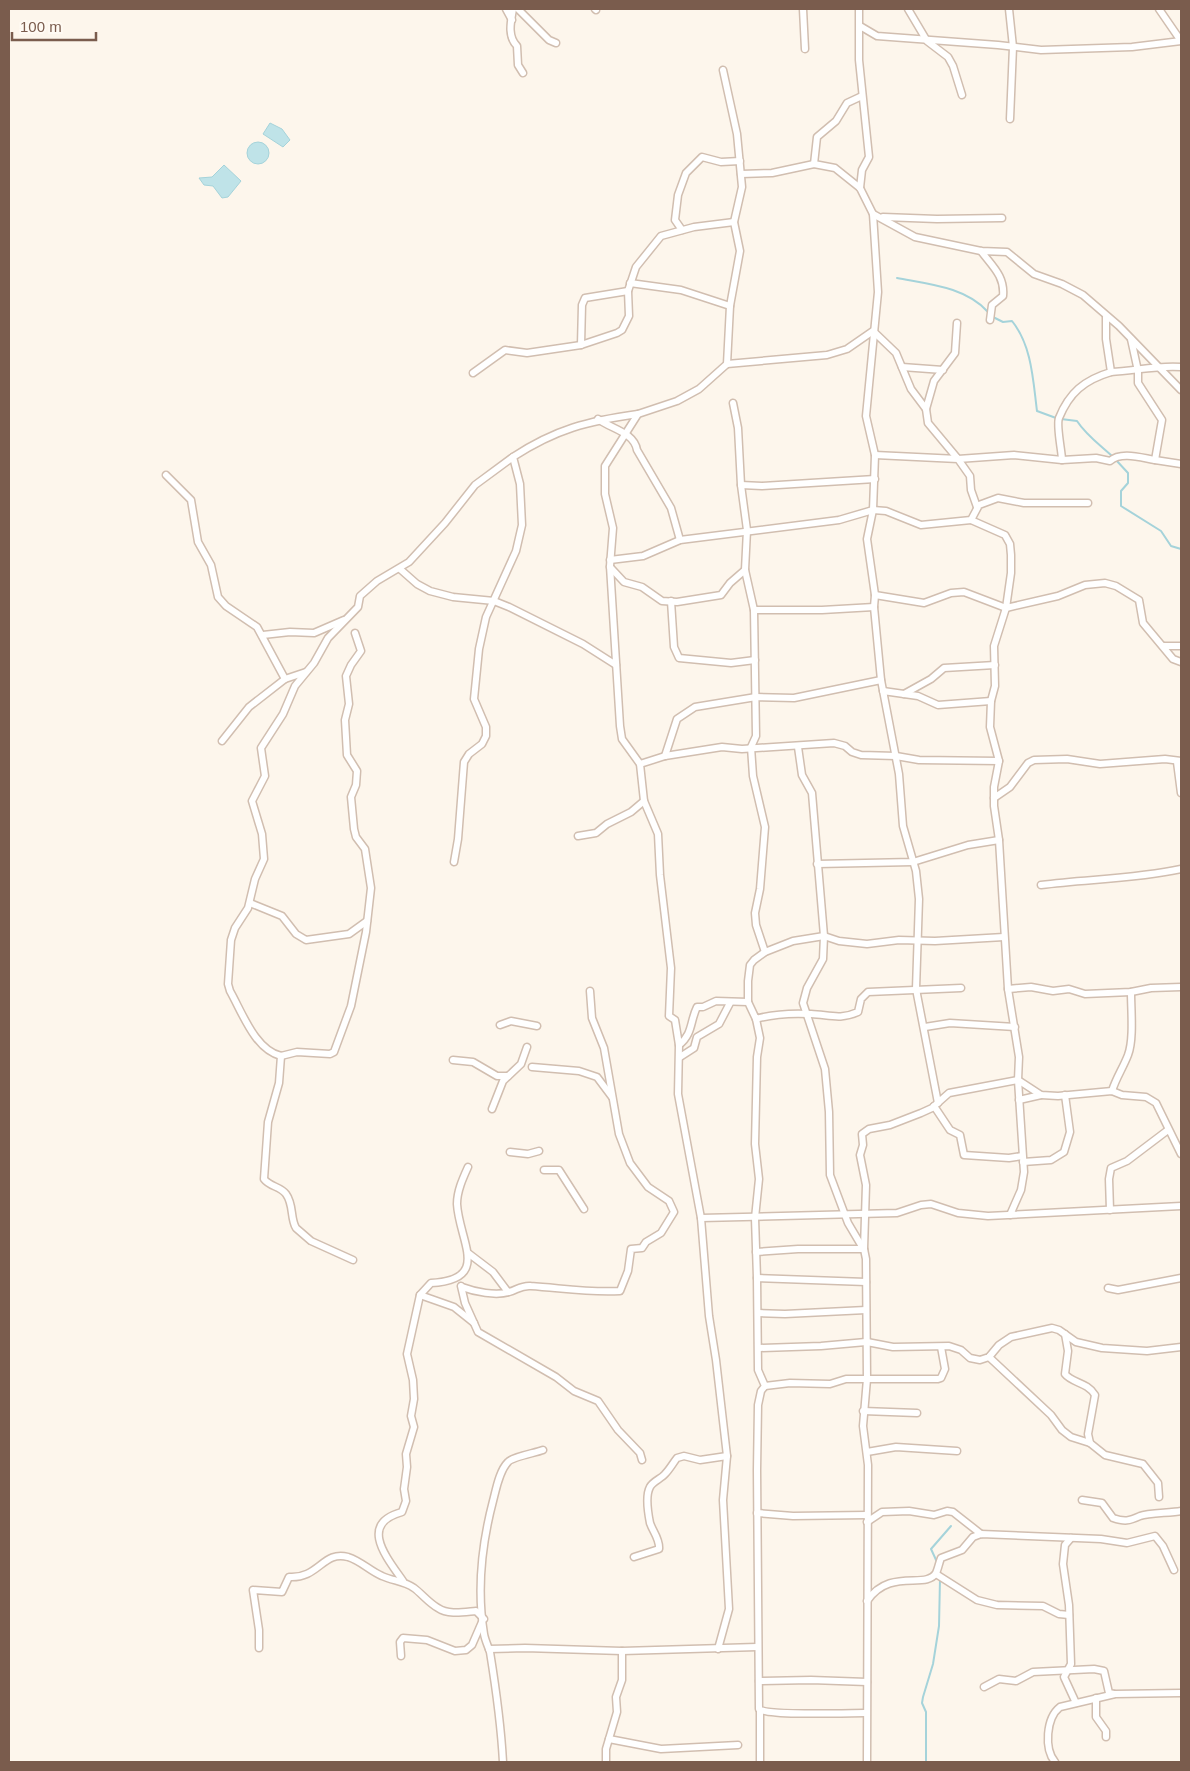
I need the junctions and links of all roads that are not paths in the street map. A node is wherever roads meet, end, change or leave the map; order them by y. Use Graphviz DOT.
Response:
graph roads {
  1 [pos="506,9"];
  2 [pos="514,9"];
  3 [pos="518,9"];
  4 [pos="803,9"];
  5 [pos="859,9"];
  6 [pos="908,9"];
  7 [pos="1009,9"];
  8 [pos="1159,9"];
  9 [pos="512,20"];
  10 [pos="860,26"];
  11 [pos="1181,40"];
  12 [pos="927,41"];
  13 [pos="556,43"];
  14 [pos="1012,47"];
  15 [pos="805,49"];
  16 [pos="723,70"];
  17 [pos="523,73"];
  18 [pos="962,94"];
  19 [pos="862,96"];
  20 [pos="1010,119"];
  21 [pos="740,161"];
  22 [pos="814,164"];
  23 [pos="741,174"];
  24 [pos="860,188"];
  25 [pos="874,214"];
  26 [pos="882,217"];
  27 [pos="1002,218"];
  28 [pos="734,222"];
  29 [pos="682,230"];
  30 [pos="981,251"];
  31 [pos="630,283"];
  32 [pos="628,291"];
  33 [pos="730,306"];
  34 [pos="1106,317"];
  35 [pos="990,320"];
  36 [pos="957,323"];
  37 [pos="873,331"];
  38 [pos="1130,338"];
  39 [pos="581,345"];
  40 [pos="727,364"];
  41 [pos="902,367"];
  42 [pos="1160,367"];
  43 [pos="1181,367"];
  44 [pos="943,370"];
  45 [pos="1138,371"];
  46 [pos="1111,372"];
  47 [pos="473,373"];
  48 [pos="1181,390"];
  49 [pos="734,403"];
  50 [pos="926,409"];
  51 [pos="638,414"];
  52 [pos="598,419"];
  53 [pos="626,434"];
  54 [pos="875,454"];
  55 [pos="512,457"];
  56 [pos="958,458"];
  57 [pos="1062,460"];
  58 [pos="1155,460"];
  59 [pos="1181,464"];
  60 [pos="166,475"];
  61 [pos="875,479"];
  62 [pos="741,485"];
  63 [pos="1088,503"];
  64 [pos="978,506"];
  65 [pos="873,510"];
  66 [pos="971,520"];
  67 [pos="747,530"];
  68 [pos="680,540"];
  69 [pos="610,563"];
  70 [pos="400,569"];
  71 [pos="745,570"];
  72 [pos="875,595"];
  73 [pos="494,601"];
  74 [pos="671,602"];
  75 [pos="874,607"];
  76 [pos="1006,608"];
  77 [pos="754,610"];
  78 [pos="348,619"];
  79 [pos="355,633"];
  80 [pos="263,635"];
  81 [pos="1163,646"];
  82 [pos="1181,646"];
  83 [pos="755,660"];
  84 [pos="1181,662"];
  85 [pos="616,665"];
  86 [pos="995,665"];
  87 [pos="309,670"];
  88 [pos="285,678"];
  89 [pos="881,680"];
  90 [pos="883,691"];
  91 [pos="904,694"];
  92 [pos="756,697"];
  93 [pos="991,702"];
  94 [pos="756,736"];
  95 [pos="222,742"];
  96 [pos="751,747"];
  97 [pos="762,747"];
  98 [pos="798,747"];
  99 [pos="665,756"];
  100 [pos="896,756"];
  101 [pos="999,761"];
  102 [pos="1179,762"];
  103 [pos="640,764"];
  104 [pos="1181,793"];
  105 [pos="994,798"];
  106 [pos="644,801"];
  107 [pos="578,836"];
  108 [pos="999,840"];
  109 [pos="454,862"];
  110 [pos="913,862"];
  111 [pos="817,864"];
  112 [pos="1181,869"];
  113 [pos="1040,885"];
  114 [pos="250,903"];
  115 [pos="368,921"];
  116 [pos="824,936"];
  117 [pos="1004,937"];
  118 [pos="919,941"];
  119 [pos="765,952"];
  120 [pos="960,988"];
  121 [pos="1181,988"];
  122 [pos="916,989"];
  123 [pos="1008,989"];
  124 [pos="590,991"];
  125 [pos="1131,992"];
  126 [pos="748,1002"];
  127 [pos="730,1003"];
  128 [pos="808,1014"];
  129 [pos="756,1019"];
  130 [pos="500,1025"];
  131 [pos="537,1026"];
  132 [pos="1015,1026"];
  133 [pos="925,1027"];
  134 [pos="679,1045"];
  135 [pos="527,1047"];
  136 [pos="281,1056"];
  137 [pos="680,1057"];
  138 [pos="452,1060"];
  139 [pos="532,1067"];
  140 [pos="508,1076"];
  141 [pos="1018,1080"];
  142 [pos="1112,1091"];
  143 [pos="1041,1095"];
  144 [pos="1065,1095"];
  145 [pos="612,1098"];
  146 [pos="1019,1100"];
  147 [pos="936,1104"];
  148 [pos="492,1109"];
  149 [pos="1168,1130"];
  150 [pos="540,1151"];
  151 [pos="510,1152"];
  152 [pos="1181,1154"];
  153 [pos="1022,1159"];
  154 [pos="468,1167"];
  155 [pos="544,1170"];
  156 [pos="1181,1206"];
  157 [pos="584,1209"];
  158 [pos="1110,1210"];
  159 [pos="864,1214"];
  160 [pos="844,1215"];
  161 [pos="1010,1215"];
  162 [pos="702,1218"];
  163 [pos="755,1218"];
  164 [pos="864,1249"];
  165 [pos="756,1252"];
  166 [pos="468,1253"];
  167 [pos="865,1257"];
  168 [pos="353,1260"];
  169 [pos="458,1278"];
  170 [pos="757,1278"];
  171 [pos="1181,1278"];
  172 [pos="866,1282"];
  173 [pos="462,1287"];
  174 [pos="1108,1288"];
  175 [pos="508,1292"];
  176 [pos="420,1295"];
  177 [pos="866,1310"];
  178 [pos="758,1313"];
  179 [pos="475,1324"];
  180 [pos="1065,1334"];
  181 [pos="867,1342"];
  182 [pos="941,1346"];
  183 [pos="1181,1347"];
  184 [pos="760,1348"];
  185 [pos="990,1357"];
  186 [pos="866,1379"];
  187 [pos="765,1386"];
  188 [pos="863,1412"];
  189 [pos="917,1413"];
  190 [pos="1090,1443"];
  191 [pos="543,1450"];
  192 [pos="957,1451"];
  193 [pos="867,1452"];
  194 [pos="727,1456"];
  195 [pos="642,1460"];
  196 [pos="1159,1498"];
  197 [pos="1082,1500"];
  198 [pos="1181,1511"];
  199 [pos="757,1514"];
  200 [pos="867,1518"];
  201 [pos="981,1534"];
  202 [pos="1070,1538"];
  203 [pos="634,1557"];
  204 [pos="1174,1570"];
  205 [pos="936,1574"];
  206 [pos="403,1581"];
  207 [pos="867,1602"];
  208 [pos="1069,1615"];
  209 [pos="484,1619"];
  210 [pos="757,1647"];
  211 [pos="259,1648"];
  212 [pos="489,1649"];
  213 [pos="718,1649"];
  214 [pos="622,1651"];
  215 [pos="401,1656"];
  216 [pos="1068,1670"];
  217 [pos="759,1681"];
  218 [pos="867,1682"];
  219 [pos="984,1687"];
  220 [pos="1181,1693"];
  221 [pos="1115,1694"];
  222 [pos="1096,1698"];
  223 [pos="1076,1703"];
  224 [pos="760,1710"];
  225 [pos="865,1713"];
  226 [pos="1106,1737"];
  227 [pos="609,1740"];
  228 [pos="738,1745"];
  229 [pos="503,1762"];
  230 [pos="606,1762"];
  231 [pos="760,1762"];
  232 [pos="867,1762"];
  233 [pos="1055,1762"];
  1 -- 9 [label="street"];
  2 -- 9 [label="street"];
  3 -- 13 [label="street"];
  4 -- 15 [label="street"];
  5 -- 10 [label="street"];
  6 -- 12 [label="street"];
  7 -- 14 [label="street"];
  8 -- 11 [label="street"];
  9 -- 17 [label="street"];
  10 -- 12 [label="street"];
  10 -- 19 [label="street"];
  11 -- 14 [label="street"];
  12 -- 14 [label="street"];
  12 -- 18 [label="street"];
  14 -- 20 [label="street"];
  16 -- 21 [label="street"];
  19 -- 22 [label="street"];
  19 -- 24 [label="street"];
  21 -- 23 [label="street"];
  21 -- 29 [label="street"];
  22 -- 23 [label="street"];
  22 -- 24 [label="street"];
  23 -- 28 [label="street"];
  24 -- 25 [label="street"];
  25 -- 26 [label="street"];
  25 -- 37 [label="street"];
  26 -- 27 [label="street"];
  26 -- 30 [label="street"];
  28 -- 29 [label="street"];
  28 -- 33 [label="street"];
  29 -- 31 [label="street"];
  30 -- 34 [label="street"];
  30 -- 35 [label="street"];
  31 -- 32 [label="street"];
  31 -- 33 [label="street"];
  32 -- 39 [label="street"];
  32 -- 39 [label="street"];
  33 -- 40 [label="street"];
  34 -- 38 [label="street"];
  34 -- 46 [label="street"];
  36 -- 44 [label="street"];
  37 -- 40 [label="street"];
  37 -- 41 [label="street"];
  37 -- 54 [label="street"];
  38 -- 42 [label="street"];
  38 -- 45 [label="street"];
  39 -- 47 [label="street"];
  40 -- 51 [label="street"];
  41 -- 44 [label="street"];
  41 -- 50 [label="street"];
  42 -- 43 [label="street"];
  42 -- 45 [label="street"];
  42 -- 48 [label="street"];
  44 -- 50 [label="street"];
  45 -- 46 [label="street"];
  45 -- 58 [label="street"];
  46 -- 57 [label="street"];
  49 -- 62 [label="street"];
  50 -- 56 [label="street"];
  51 -- 52 [label="street"];
  51 -- 53 [label="street"];
  52 -- 53 [label="street"];
  52 -- 55 [label="street"];
  53 -- 68 [label="street"];
  53 -- 69 [label="street"];
  54 -- 56 [label="street"];
  54 -- 61 [label="street"];
  55 -- 70 [label="street"];
  55 -- 73 [label="street"];
  56 -- 57 [label="street"];
  56 -- 64 [label="street"];
  57 -- 58 [label="street"];
  58 -- 59 [label="street"];
  60 -- 80 [label="street"];
  61 -- 62 [label="street"];
  61 -- 65 [label="street"];
  62 -- 67 [label="street"];
  63 -- 64 [label="street"];
  64 -- 66 [label="street"];
  65 -- 66 [label="street"];
  65 -- 67 [label="street"];
  65 -- 72 [label="street"];
  66 -- 76 [label="street"];
  67 -- 68 [label="street"];
  67 -- 71 [label="street"];
  68 -- 69 [label="street"];
  69 -- 74 [label="street"];
  69 -- 85 [label="street"];
  70 -- 73 [label="street"];
  70 -- 78 [label="street"];
  71 -- 74 [label="street"];
  71 -- 77 [label="street"];
  72 -- 75 [label="street"];
  72 -- 76 [label="street"];
  73 -- 85 [label="street"];
  73 -- 109 [label="street"];
  74 -- 83 [label="street"];
  75 -- 77 [label="street"];
  75 -- 89 [label="street"];
  76 -- 81 [label="street"];
  76 -- 86 [label="street"];
  77 -- 83 [label="street"];
  78 -- 80 [label="street"];
  78 -- 87 [label="street"];
  79 -- 115 [label="street"];
  80 -- 88 [label="street"];
  81 -- 82 [label="street"];
  81 -- 84 [label="street"];
  83 -- 92 [label="street"];
  85 -- 103 [label="street"];
  86 -- 91 [label="street"];
  86 -- 93 [label="street"];
  87 -- 88 [label="street"];
  87 -- 114 [label="street"];
  88 -- 95 [label="street"];
  89 -- 90 [label="street"];
  89 -- 92 [label="street"];
  90 -- 91 [label="street"];
  90 -- 100 [label="street"];
  91 -- 93 [label="street"];
  92 -- 94 [label="street"];
  92 -- 99 [label="street"];
  93 -- 101 [label="street"];
  94 -- 96 [label="street"];
  94 -- 97 [label="street"];
  96 -- 97 [label="street"];
  96 -- 99 [label="street"];
  96 -- 119 [label="street"];
  97 -- 98 [label="street"];
  98 -- 100 [label="street"];
  98 -- 111 [label="street"];
  99 -- 103 [label="street"];
  100 -- 101 [label="street"];
  100 -- 110 [label="street"];
  101 -- 105 [label="street"];
  102 -- 104 [label="street"];
  102 -- 105 [label="street"];
  103 -- 106 [label="street"];
  105 -- 108 [label="street"];
  106 -- 107 [label="street"];
  106 -- 134 [label="street"];
  108 -- 110 [label="street"];
  108 -- 117 [label="street"];
  110 -- 111 [label="street"];
  110 -- 118 [label="street"];
  111 -- 116 [label="street"];
  112 -- 113 [label="street"];
  114 -- 115 [label="street"];
  114 -- 136 [label="street"];
  115 -- 136 [label="street"];
  116 -- 118 [label="street"];
  116 -- 119 [label="street"];
  116 -- 128 [label="street"];
  117 -- 118 [label="street"];
  117 -- 123 [label="street"];
  118 -- 122 [label="street"];
  119 -- 126 [label="street"];
  120 -- 122 [label="street"];
  121 -- 125 [label="street"];
  122 -- 128 [label="street"];
  122 -- 133 [label="street"];
  123 -- 125 [label="street"];
  123 -- 132 [label="street"];
  124 -- 145 [label="street"];
  125 -- 142 [label="street"];
  126 -- 127 [label="street"];
  126 -- 129 [label="street"];
  127 -- 134 [label="street"];
  127 -- 137 [label="street"];
  128 -- 129 [label="street"];
  128 -- 160 [label="street"];
  129 -- 163 [label="street"];
  130 -- 131 [label="street"];
  132 -- 133 [label="street"];
  132 -- 141 [label="street"];
  133 -- 147 [label="street"];
  134 -- 137 [label="street"];
  135 -- 140 [label="street"];
  136 -- 168 [label="street"];
  137 -- 162 [label="street"];
  138 -- 140 [label="street"];
  139 -- 145 [label="street"];
  140 -- 148 [label="street"];
  141 -- 143 [label="street"];
  141 -- 146 [label="street"];
  141 -- 147 [label="street"];
  142 -- 144 [label="street"];
  142 -- 149 [label="street"];
  143 -- 144 [label="street"];
  143 -- 146 [label="street"];
  144 -- 153 [label="street"];
  145 -- 175 [label="street"];
  146 -- 153 [label="street"];
  147 -- 153 [label="street"];
  147 -- 159 [label="street"];
  149 -- 152 [label="street"];
  149 -- 158 [label="street"];
  150 -- 151 [label="street"];
  153 -- 161 [label="street"];
  154 -- 166 [label="street"];
  155 -- 157 [label="street"];
  156 -- 158 [label="street"];
  158 -- 161 [label="street"];
  159 -- 160 [label="street"];
  159 -- 161 [label="street"];
  159 -- 164 [label="street"];
  160 -- 163 [label="street"];
  160 -- 164 [label="street"];
  162 -- 163 [label="street"];
  162 -- 194 [label="street"];
  163 -- 165 [label="street"];
  164 -- 165 [label="street"];
  164 -- 167 [label="street"];
  164 -- 172 [label="street"];
  165 -- 170 [label="street"];
  166 -- 169 [label="street"];
  166 -- 175 [label="street"];
  169 -- 173 [label="street"];
  169 -- 176 [label="street"];
  170 -- 172 [label="street"];
  170 -- 178 [label="street"];
  171 -- 174 [label="street"];
  172 -- 177 [label="street"];
  173 -- 175 [label="street"];
  173 -- 179 [label="street"];
  176 -- 179 [label="street"];
  176 -- 206 [label="street"];
  177 -- 178 [label="street"];
  177 -- 181 [label="street"];
  178 -- 184 [label="street"];
  179 -- 195 [label="street"];
  180 -- 183 [label="street"];
  180 -- 185 [label="street"];
  180 -- 190 [label="street"];
  181 -- 182 [label="street"];
  181 -- 184 [label="street"];
  181 -- 186 [label="street"];
  182 -- 185 [label="street"];
  182 -- 186 [label="street"];
  184 -- 187 [label="street"];
  185 -- 190 [label="street"];
  186 -- 187 [label="street"];
  186 -- 188 [label="street"];
  187 -- 199 [label="street"];
  188 -- 189 [label="street"];
  188 -- 193 [label="street"];
  190 -- 196 [label="street"];
  191 -- 209 [label="street"];
  192 -- 193 [label="street"];
  193 -- 200 [label="street"];
  194 -- 203 [label="street"];
  194 -- 213 [label="street"];
  197 -- 198 [label="street"];
  199 -- 200 [label="street"];
  199 -- 210 [label="street"];
  200 -- 201 [label="street"];
  200 -- 207 [label="street"];
  201 -- 202 [label="street"];
  201 -- 205 [label="street"];
  202 -- 204 [label="street"];
  202 -- 208 [label="street"];
  205 -- 207 [label="street"];
  205 -- 208 [label="street"];
  206 -- 209 [label="street"];
  206 -- 211 [label="street"];
  207 -- 218 [label="street"];
  208 -- 216 [label="street"];
  209 -- 212 [label="street"];
  209 -- 215 [label="street"];
  210 -- 213 [label="street"];
  210 -- 217 [label="street"];
  212 -- 214 [label="street"];
  212 -- 229 [label="street"];
  213 -- 214 [label="street"];
  214 -- 227 [label="street"];
  216 -- 219 [label="street"];
  216 -- 221 [label="street"];
  216 -- 223 [label="street"];
  217 -- 218 [label="street"];
  217 -- 224 [label="street"];
  218 -- 225 [label="street"];
  220 -- 221 [label="street"];
  221 -- 222 [label="street"];
  222 -- 223 [label="street"];
  222 -- 226 [label="street"];
  223 -- 233 [label="street"];
  224 -- 225 [label="street"];
  224 -- 231 [label="street"];
  225 -- 232 [label="street"];
  227 -- 228 [label="street"];
  227 -- 230 [label="street"];
}
